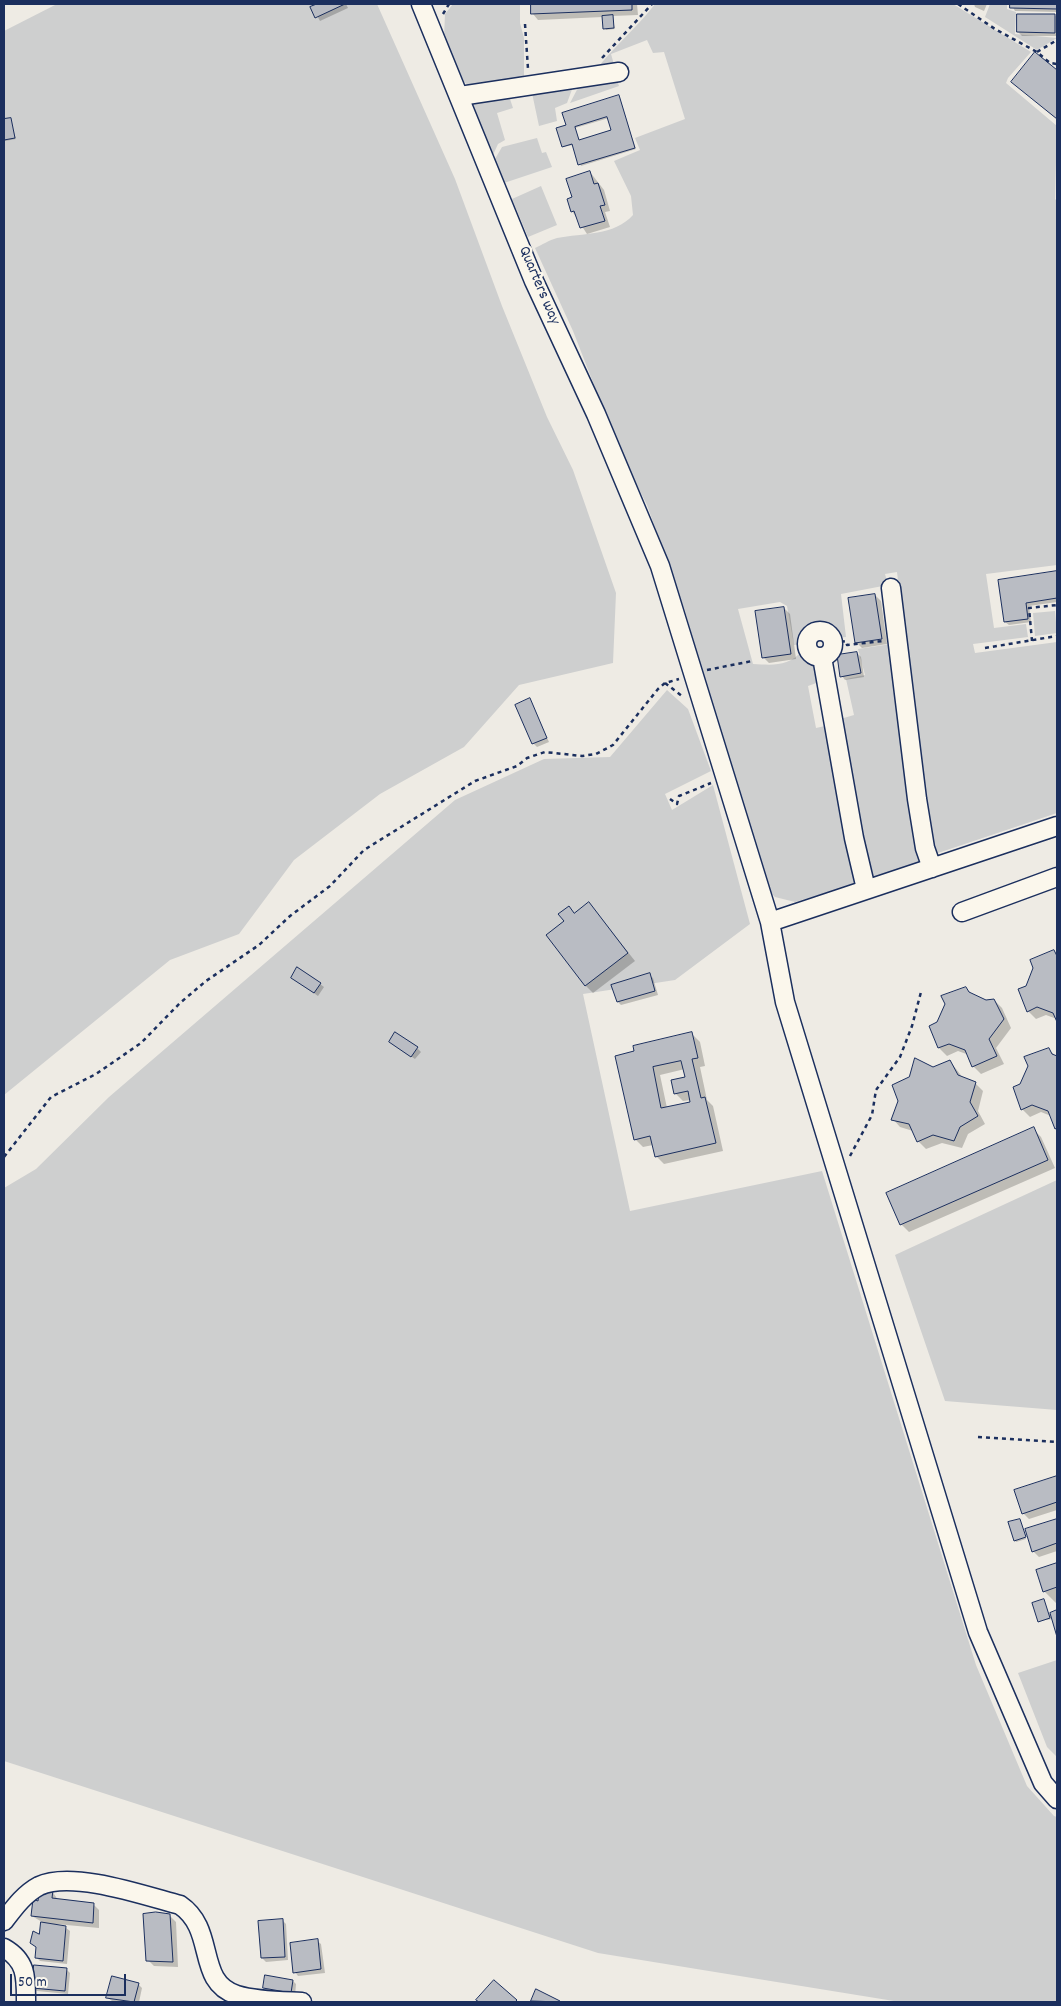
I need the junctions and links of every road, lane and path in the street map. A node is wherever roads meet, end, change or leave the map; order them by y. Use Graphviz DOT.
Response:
graph roads {
  1 [pos="421,4"];
  2 [pos="652,4"];
  3 [pos="958,4"];
  4 [pos="525,24"];
  5 [pos="1057,40"];
  6 [pos="1037,52"];
  7 [pos="1057,64"];
  8 [pos="619,72"];
  9 [pos="589,76"];
  10 [pos="526,85"];
  11 [pos="460,96"];
  12 [pos="892,588"];
  13 [pos="1057,605"];
  14 [pos="1057,636"];
  15 [pos="897,639"];
  16 [pos="1032,640"];
  17 [pos="833,643"];
  18 [pos="985,648"];
  19 [pos="822,657"];
  20 [pos="752,661"];
  21 [pos="694,676"];
  22 [pos="665,684"];
  23 [pos="689,700"];
  24 [pos="715,780"];
  25 [pos="670,799"];
  26 [pos="1057,826"];
  27 [pos="932,868"];
  28 [pos="1057,877"];
  29 [pos="866,889"];
  30 [pos="962,912"];
  31 [pos="770,922"];
  32 [pos="921,992"];
  33 [pos="4,1156"];
  34 [pos="849,1158"];
  35 [pos="978,1437"];
  36 [pos="1057,1442"];
  37 [pos="1057,1799"];
  38 [pos="4,1921"];
  39 [pos="4,1948"];
  40 [pos="26,2002"];
  41 [pos="302,2002"];
  1 -- 11 [label="street, Quarters way"];
  2 -- 9 [label="path"];
  3 -- 6 [label="path"];
  4 -- 10 [label="path"];
  5 -- 6 [label="path"];
  6 -- 7 [label="path"];
  8 -- 9 [label="street"];
  9 -- 10 [label="street"];
  10 -- 11 [label="street"];
  11 -- 21 [label="street, Quarters way"];
  12 -- 15 [label="street"];
  13 -- 16 [label="path"];
  14 -- 16 [label="path"];
  15 -- 17 [label="path"];
  15 -- 27 [label="street"];
  16 -- 18 [label="path"];
  17 -- 19 [label="street"];
  17 -- 19 [label="street"];
  19 -- 29 [label="street"];
  20 -- 21 [label="path"];
  21 -- 22 [label="path"];
  21 -- 31 [label="street, Quarters way"];
  22 -- 23 [label="path"];
  22 -- 33 [label="path"];
  24 -- 25 [label="path"];
  26 -- 27 [label="street"];
  27 -- 29 [label="street"];
  28 -- 30 [label="street"];
  29 -- 31 [label="street"];
  31 -- 37 [label="street, Quarters way"];
  32 -- 34 [label="path"];
  35 -- 36 [label="path"];
  38 -- 41 [label="street"];
  39 -- 40 [label="street"];
}
